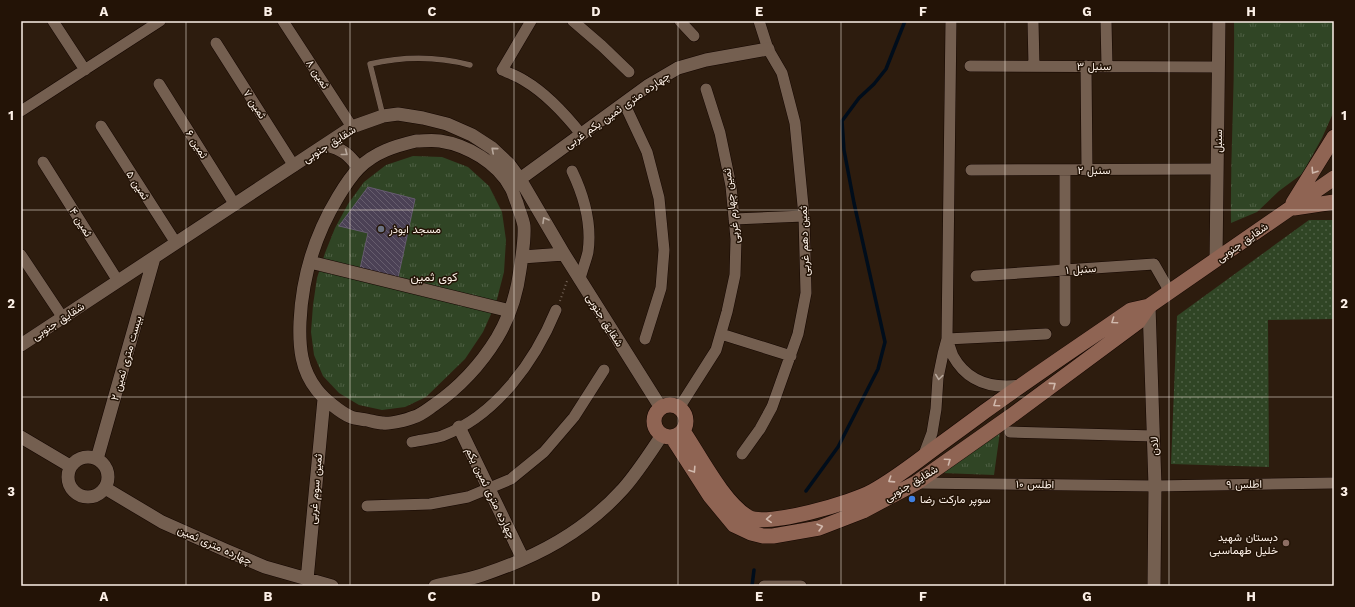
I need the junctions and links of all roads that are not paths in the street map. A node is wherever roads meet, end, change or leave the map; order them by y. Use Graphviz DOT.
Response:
graph roads {
  1 [pos="53,21"];
  2 [pos="160,21"];
  3 [pos="283,21"];
  4 [pos="531,21"];
  5 [pos="573,21"];
  6 [pos="680,21"];
  7 [pos="759,21"];
  8 [pos="951,21"];
  9 [pos="1033,21"];
  10 [pos="1106,21"];
  11 [pos="1219,21"];
  12 [pos="694,36"];
  13 [pos="216,43"];
  14 [pos="768,49"];
  15 [pos="470,65"];
  16 [pos="970,66"];
  17 [pos="1034,66"];
  18 [pos="1086,66"];
  19 [pos="1107,66"];
  20 [pos="1218,67"];
  21 [pos="85,70"];
  22 [pos="630,72"];
  23 [pos="159,84"];
  24 [pos="706,89"];
  25 [pos="624,103"];
  26 [pos="21,111"];
  27 [pos="383,116"];
  28 [pos="100,126"];
  29 [pos="352,127"];
  30 [pos="581,134"];
  31 [pos="1334,138"];
  32 [pos="326,145"];
  33 [pos="43,162"];
  34 [pos="294,166"];
  35 [pos="359,168"];
  36 [pos="1217,169"];
  37 [pos="971,170"];
  38 [pos="1065,170"];
  39 [pos="1088,170"];
  40 [pos="572,171"];
  41 [pos="1334,178"];
  42 [pos="520,179"];
  43 [pos="1334,202"];
  44 [pos="235,205"];
  45 [pos="1289,209"];
  46 [pos="804,216"];
  47 [pos="734,219"];
  48 [pos="176,243"];
  49 [pos="564,254"];
  50 [pos="21,255"];
  51 [pos="522,257"];
  52 [pos="154,258"];
  53 [pos="1216,260"];
  54 [pos="310,262"];
  55 [pos="1064,270"];
  56 [pos="976,276"];
  57 [pos="580,279"];
  58 [pos="118,281"];
  59 [pos="1170,292"];
  60 [pos="1149,306"];
  61 [pos="556,310"];
  62 [pos="510,311"];
  63 [pos="63,318"];
  64 [pos="1065,321"];
  65 [pos="721,334"];
  66 [pos="1046,334"];
  67 [pos="645,339"];
  68 [pos="947,339"];
  69 [pos="21,345"];
  70 [pos="791,356"];
  71 [pos="604,370"];
  72 [pos="1024,384"];
  73 [pos="324,399"];
  74 [pos="661,408"];
  75 [pos="679,408"];
  76 [pos="459,427"];
  77 [pos="1010,432"];
  78 [pos="672,434"];
  79 [pos="1154,436"];
  80 [pos="21,438"];
  81 [pos="412,442"];
  82 [pos="742,454"];
  83 [pos="923,457"];
  84 [pos="97,458"];
  85 [pos="70,466"];
  86 [pos="916,483"];
  87 [pos="1334,483"];
  88 [pos="1155,486"];
  89 [pos="104,488"];
  90 [pos="488,488"];
  91 [pos="367,506"];
  92 [pos="523,560"];
  93 [pos="307,580"];
  94 [pos="332,586"];
  95 [pos="435,586"];
  96 [pos="764,586"];
  97 [pos="801,586"];
  98 [pos="1154,586"];
  1 -- 21 [label="street"];
  2 -- 21 [label="street"];
  3 -- 29 [label="street, ثمین ۸"];
  4 -- 30 [label="street"];
  5 -- 22 [label="street"];
  6 -- 12 [label="street"];
  7 -- 14 [label="street, ثمین دهم غربی"];
  8 -- 68 [label="street"];
  9 -- 17 [label="street"];
  10 -- 19 [label="street"];
  11 -- 20 [label="street, سنبل"];
  13 -- 34 [label="street, ثمین ۷"];
  14 -- 25 [label="street, چهارده متری ثمین یکم غربی"];
  14 -- 46 [label="street, ثمین دهم غربی"];
  15 -- 27 [label="lane"];
  16 -- 17 [label="street, سنبل ۳"];
  17 -- 18 [label="street, سنبل ۳"];
  18 -- 19 [label="street, سنبل ۳"];
  18 -- 39 [label="street"];
  19 -- 20 [label="street, سنبل ۳"];
  20 -- 36 [label="street, سنبل"];
  21 -- 26 [label="street"];
  23 -- 44 [label="street, ثمین ۶"];
  24 -- 47 [label="street, ثمین چهارم غربی"];
  25 -- 30 [label="street, چهارده متری ثمین یکم غربی"];
  25 -- 67 [label="street"];
  27 -- 29 [label="street, شقایق جنوبی"];
  42 -- 27 [label="street, شقایق جنوبی, one-way"];
  28 -- 48 [label="street, ثمین ۵"];
  29 -- 32 [label="street, شقایق جنوبی"];
  30 -- 42 [label="street, چهارده متری ثمین یکم غربی"];
  31 -- 45 [label="main road, one-way"];
  32 -- 34 [label="street, شقایق جنوبی"];
  32 -- 35 [label="street, one-way"];
  33 -- 58 [label="street, ثمین ۴"];
  34 -- 44 [label="street, شقایق جنوبی"];
  35 -- 51 [label="street"];
  35 -- 54 [label="street"];
  36 -- 39 [label="street, سنبل ۲"];
  36 -- 53 [label="street, سنبل"];
  37 -- 38 [label="street, سنبل ۲"];
  38 -- 39 [label="street, سنبل ۲"];
  38 -- 55 [label="street"];
  40 -- 57 [label="street"];
  41 -- 45 [label="main road, شقایق جنوبی"];
  49 -- 42 [label="street, شقایق جنوبی, one-way"];
  43 -- 45 [label="main road"];
  44 -- 48 [label="street, شقایق جنوبی"];
  45 -- 53 [label="main road, شقایق جنوبی"];
  46 -- 47 [label="street"];
  46 -- 70 [label="street, ثمین دهم غربی"];
  47 -- 65 [label="street, ثمین چهارم غربی"];
  48 -- 52 [label="street, شقایق جنوبی"];
  49 -- 51 [label="street"];
  49 -- 57 [label="street, شقایق جنوبی"];
  50 -- 63 [label="street"];
  51 -- 62 [label="street"];
  52 -- 58 [label="street, شقایق جنوبی"];
  52 -- 84 [label="street, بیست متری ثمین ۲"];
  53 -- 59 [label="main road, شقایق جنوبی"];
  54 -- 62 [label="street"];
  54 -- 73 [label="street"];
  55 -- 56 [label="street, سنبل ۱"];
  55 -- 59 [label="street, سنبل ۱"];
  55 -- 64 [label="street"];
  57 -- 74 [label="street, شقایق جنوبی"];
  58 -- 63 [label="street, شقایق جنوبی"];
  59 -- 60 [label="main road, شقایق جنوبی"];
  60 -- 72 [label="main road, شقایق جنوبی, one-way"];
  60 -- 79 [label="street, لادن"];
  86 -- 60 [label="main road, شقایق جنوبی, one-way"];
  61 -- 76 [label="street"];
  62 -- 73 [label="street"];
  63 -- 69 [label="street, شقایق جنوبی"];
  65 -- 70 [label="street"];
  65 -- 75 [label="street, ثمین چهارم غربی"];
  66 -- 68 [label="street"];
  68 -- 72 [label="street"];
  68 -- 83 [label="street, one-way"];
  70 -- 82 [label="street, ثمین دهم غربی"];
  71 -- 90 [label="street"];
  72 -- 83 [label="main road, شقایق جنوبی, one-way"];
  73 -- 93 [label="street, ثمین سوم غربی"];
  74 -- 75 [label="main road"];
  74 -- 78 [label="main road"];
  75 -- 78 [label="main road"];
  76 -- 81 [label="street"];
  76 -- 90 [label="street, چهارده متری ثمین یکم"];
  77 -- 79 [label="street"];
  83 -- 78 [label="main road, شقایق جنوبی, one-way"];
  78 -- 86 [label="main road, شقایق جنوبی, one-way"];
  78 -- 92 [label="street"];
  79 -- 88 [label="street, لادن"];
  80 -- 85 [label="street"];
  84 -- 85 [label="street"];
  84 -- 89 [label="street"];
  85 -- 89 [label="street"];
  86 -- 88 [label="street, اطلس ۱۰"];
  87 -- 88 [label="street, اطلس ۹"];
  88 -- 98 [label="street, لادن"];
  89 -- 93 [label="street, چهارده متری ثمین"];
  90 -- 91 [label="street"];
  90 -- 92 [label="street, چهارده متری ثمین یکم"];
  92 -- 95 [label="street"];
  93 -- 94 [label="street, چهارده متری ثمین"];
  96 -- 97 [label="street"];
}
